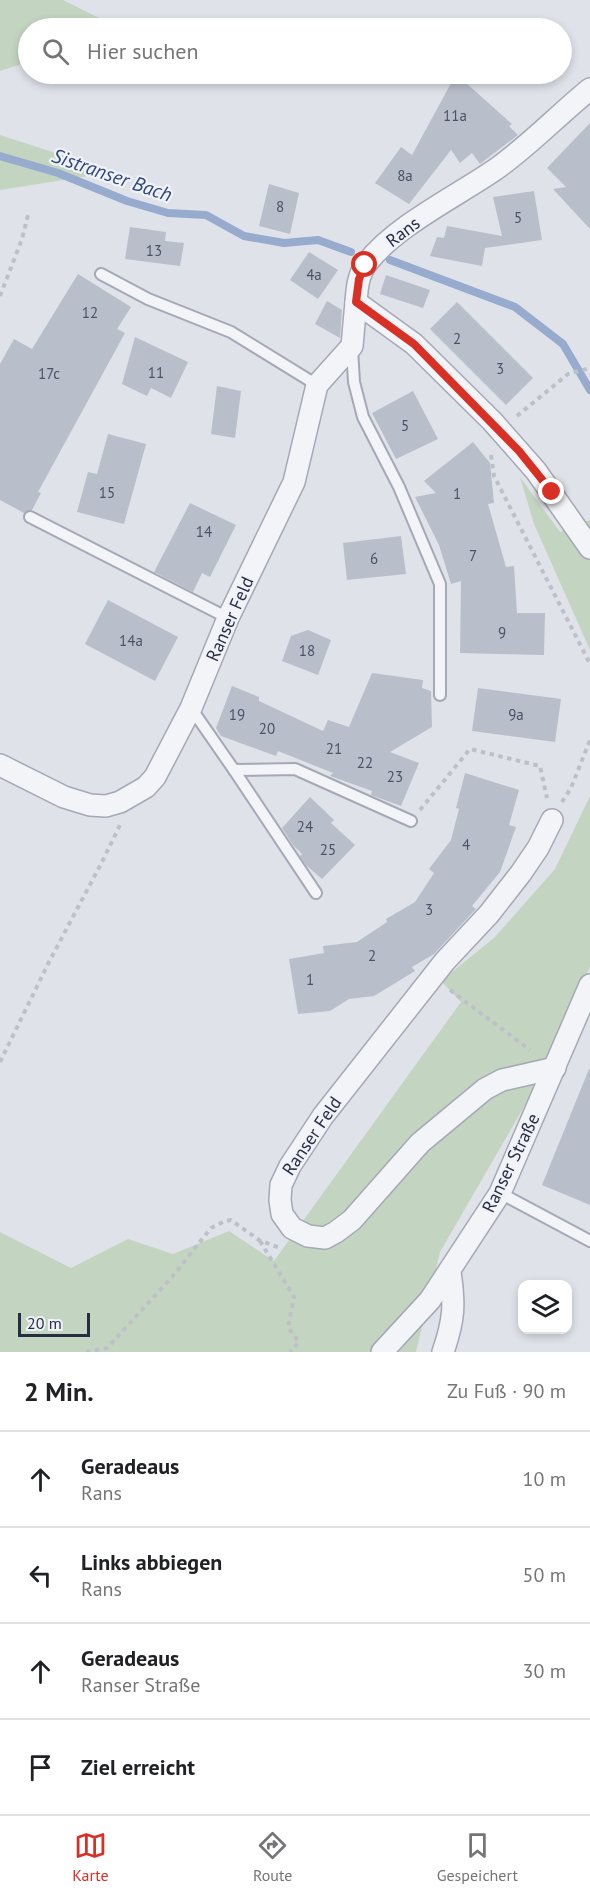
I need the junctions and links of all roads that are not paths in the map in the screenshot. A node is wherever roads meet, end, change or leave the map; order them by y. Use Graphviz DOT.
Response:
graph roads {
  1 [pos="590,89"];
  2 [pos="101,274"];
  3 [pos="356,302"];
  4 [pos="352,346"];
  5 [pos="317,384"];
  6 [pos="30,517"];
  7 [pos="590,548"];
  8 [pos="228,618"];
  9 [pos="440,695"];
  10 [pos="191,708"];
  11 [pos="0,765"];
  12 [pos="234,770"];
  13 [pos="552,819"];
  14 [pos="411,821"];
  15 [pos="316,893"];
  16 [pos="590,985"];
  17 [pos="555,1068"];
  18 [pos="500,1194"];
  19 [pos="590,1241"];
  20 [pos="450,1272"];
  21 [pos="382,1352"];
  22 [pos="443,1352"];
  1 -- 3 [label="street, Rans"];
  2 -- 5 [label="lane"];
  3 -- 4 [label="street"];
  3 -- 7 [label="street"];
  4 -- 5 [label="street, Ranser Feld"];
  4 -- 9 [label="lane"];
  5 -- 8 [label="street, Ranser Feld"];
  6 -- 8 [label="lane"];
  8 -- 10 [label="street, Ranser Feld"];
  10 -- 11 [label="street, Ranser Feld"];
  10 -- 12 [label="lane"];
  12 -- 14 [label="lane"];
  12 -- 15 [label="lane"];
  13 -- 17 [label="street, Ranser Feld"];
  16 -- 17 [label="street, Ranser Straße"];
  17 -- 18 [label="street, Ranser Straße"];
  18 -- 19 [label="lane"];
  18 -- 20 [label="street, Ranser Straße"];
  20 -- 21 [label="street, Ranser Straße"];
  20 -- 22 [label="street"];
}
